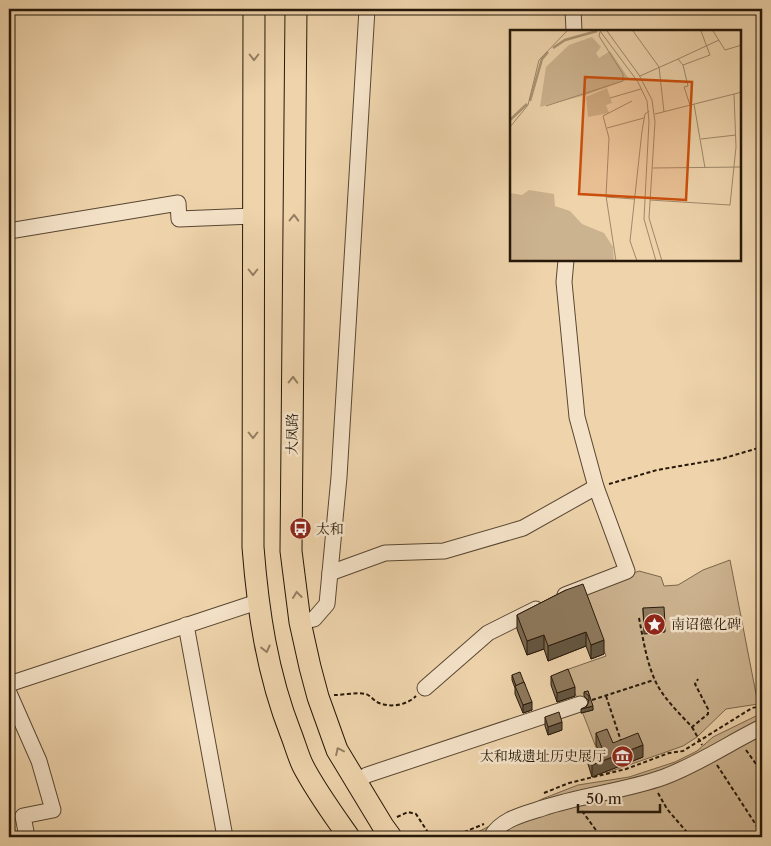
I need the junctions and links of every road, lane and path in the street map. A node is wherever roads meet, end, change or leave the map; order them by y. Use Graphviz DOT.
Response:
graph roads {
  1 [pos="254,9"];
  2 [pos="296,9"];
  3 [pos="367,9"];
  4 [pos="573,9"];
  5 [pos="574,30"];
  6 [pos="253,216"];
  7 [pos="9,231"];
  8 [pos="566,261"];
  9 [pos="762,447"];
  10 [pos="596,488"];
  11 [pos="330,574"];
  12 [pos="257,602"];
  13 [pos="639,618"];
  14 [pos="300,622"];
  15 [pos="186,626"];
  16 [pos="698,679"];
  17 [pos="654,680"];
  18 [pos="9,684"];
  19 [pos="425,688"];
  20 [pos="9,693"];
  21 [pos="328,695"];
  22 [pos="606,695"];
  23 [pos="580,704"];
  24 [pos="762,706"];
  25 [pos="692,726"];
  26 [pos="762,727"];
  27 [pos="699,741"];
  28 [pos="736,741"];
  29 [pos="624,748"];
  30 [pos="711,756"];
  31 [pos="762,769"];
  32 [pos="652,780"];
  33 [pos="356,782"];
  34 [pos="538,796"];
  35 [pos="574,800"];
  36 [pos="387,832"];
  37 [pos="762,834"];
  38 [pos="27,837"];
  39 [pos="224,837"];
  40 [pos="349,837"];
  41 [pos="433,837"];
  42 [pos="491,837"];
  43 [pos="601,837"];
  44 [pos="691,837"];
  1 -- 6 [label="highway, one-way"];
  14 -- 2 [label="highway, 大凤路, one-way"];
  3 -- 11 [label="street"];
  4 -- 5 [label="street"];
  6 -- 7 [label="street"];
  6 -- 12 [label="highway, one-way"];
  8 -- 10 [label="street"];
  9 -- 10 [label="path"];
  10 -- 11 [label="street"];
  10 -- 19 [label="street"];
  11 -- 14 [label="street"];
  12 -- 15 [label="street"];
  12 -- 40 [label="highway, one-way"];
  13 -- 17 [label="path"];
  33 -- 14 [label="highway, 大凤路, one-way"];
  15 -- 18 [label="street"];
  15 -- 39 [label="street"];
  16 -- 25 [label="path"];
  17 -- 22 [label="path"];
  17 -- 25 [label="path"];
  19 -- 21 [label="path"];
  20 -- 38 [label="street"];
  22 -- 23 [label="path"];
  22 -- 29 [label="path"];
  23 -- 33 [label="street"];
  24 -- 27 [label="path"];
  25 -- 27 [label="path"];
  26 -- 28 [label="street"];
  27 -- 30 [label="path"];
  27 -- 34 [label="path"];
  28 -- 30 [label="street"];
  28 -- 31 [label="path"];
  30 -- 32 [label="street"];
  30 -- 37 [label="path"];
  32 -- 35 [label="street"];
  32 -- 44 [label="path"];
  33 -- 36 [label="highway, 大凤路"];
  35 -- 42 [label="street"];
  35 -- 43 [label="path"];
  36 -- 41 [label="path"];
}
